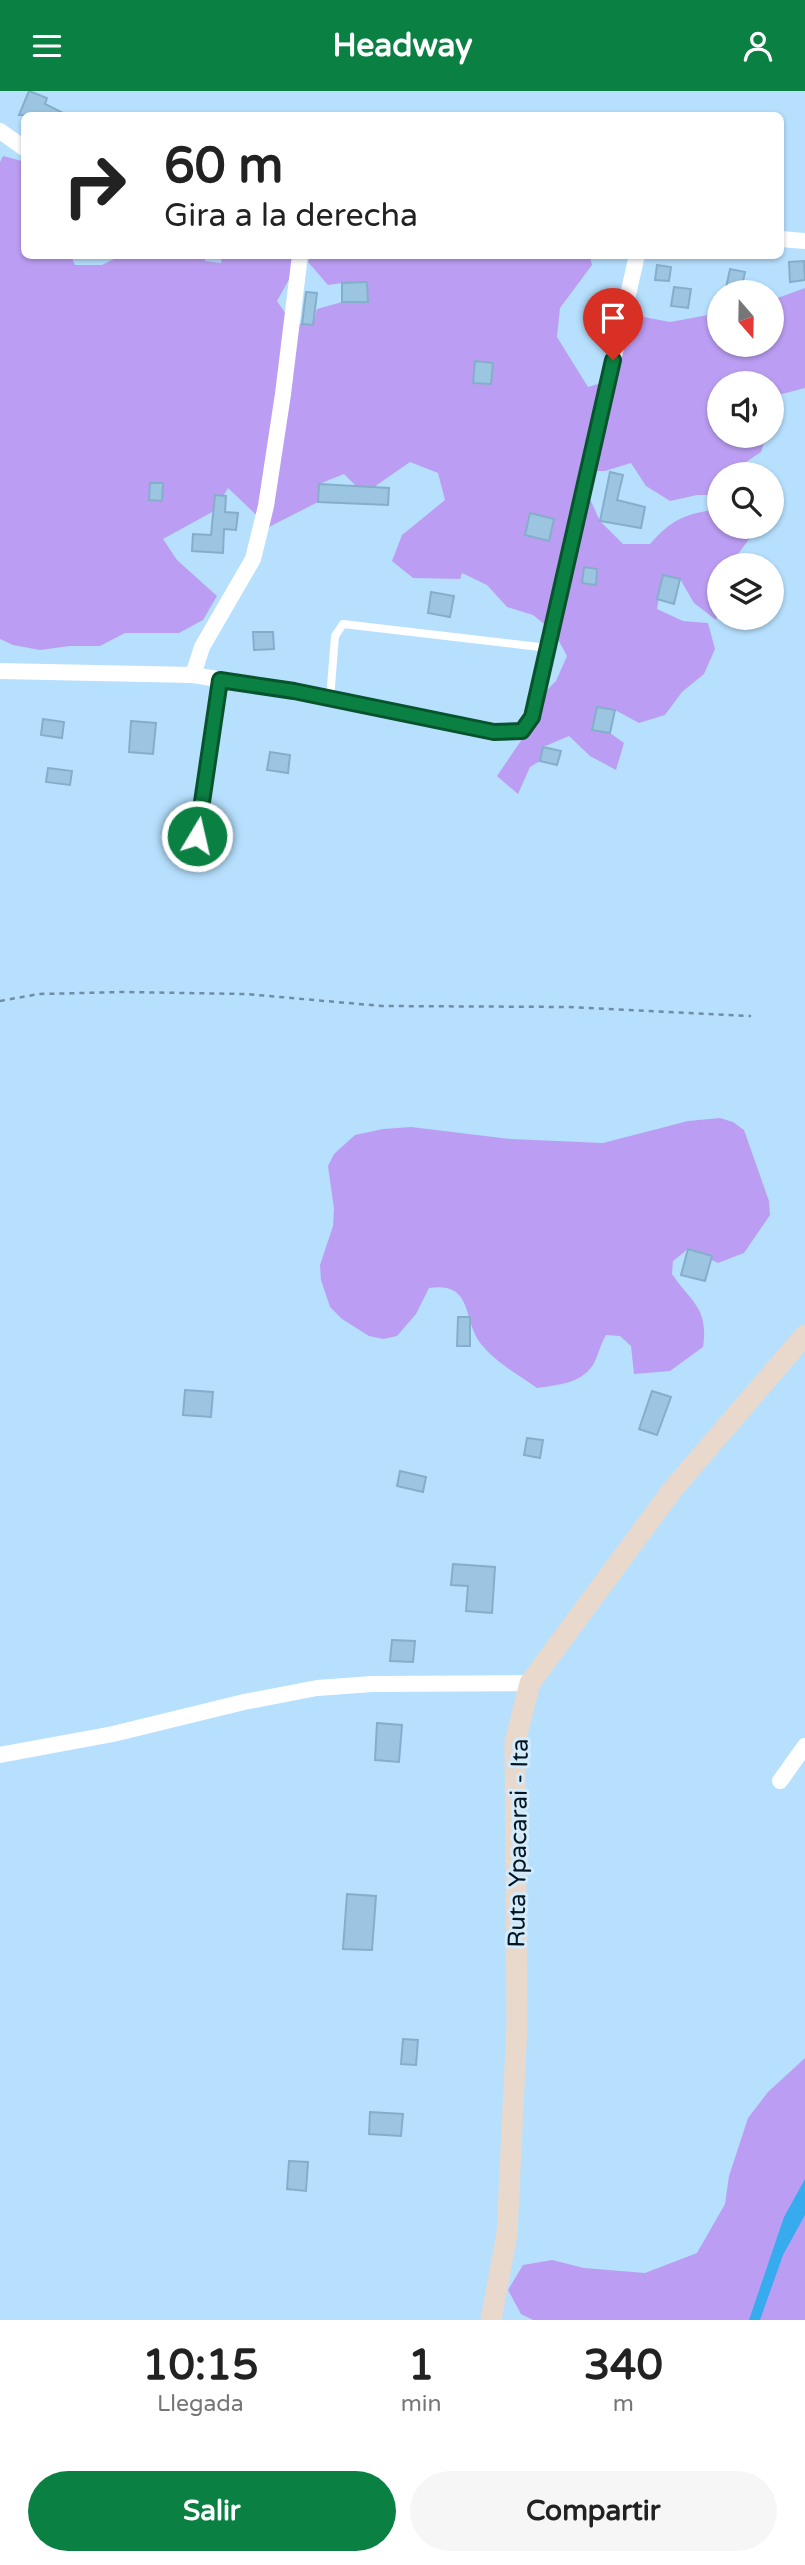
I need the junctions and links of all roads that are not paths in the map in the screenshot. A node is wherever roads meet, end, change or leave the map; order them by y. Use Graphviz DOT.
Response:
graph roads {
  1 [pos="0,131"];
  2 [pos="21,146"];
  3 [pos="784,239"];
  4 [pos="805,241"];
  5 [pos="299,259"];
  6 [pos="636,259"];
  7 [pos="548,647"];
  8 [pos="0,671"];
  9 [pos="194,675"];
  10 [pos="220,680"];
  11 [pos="330,699"];
  12 [pos="197,836"];
  13 [pos="805,1335"];
  14 [pos="530,1683"];
  15 [pos="805,1746"];
  16 [pos="0,1755"];
  17 [pos="780,1781"];
  18 [pos="491,2320"];
  1 -- 2 [label="street"];
  3 -- 4 [label="street"];
  5 -- 9 [label="street"];
  6 -- 7 [label="street"];
  7 -- 11 [label="lane"];
  7 -- 11 [label="street"];
  8 -- 9 [label="street"];
  9 -- 10 [label="street"];
  10 -- 11 [label="street"];
  10 -- 12 [label="street"];
  13 -- 14 [label="street, Ruta Ypacarai - Ita"];
  14 -- 16 [label="street"];
  14 -- 18 [label="street, Ruta Ypacarai - Ita"];
  15 -- 17 [label="street"];
}
